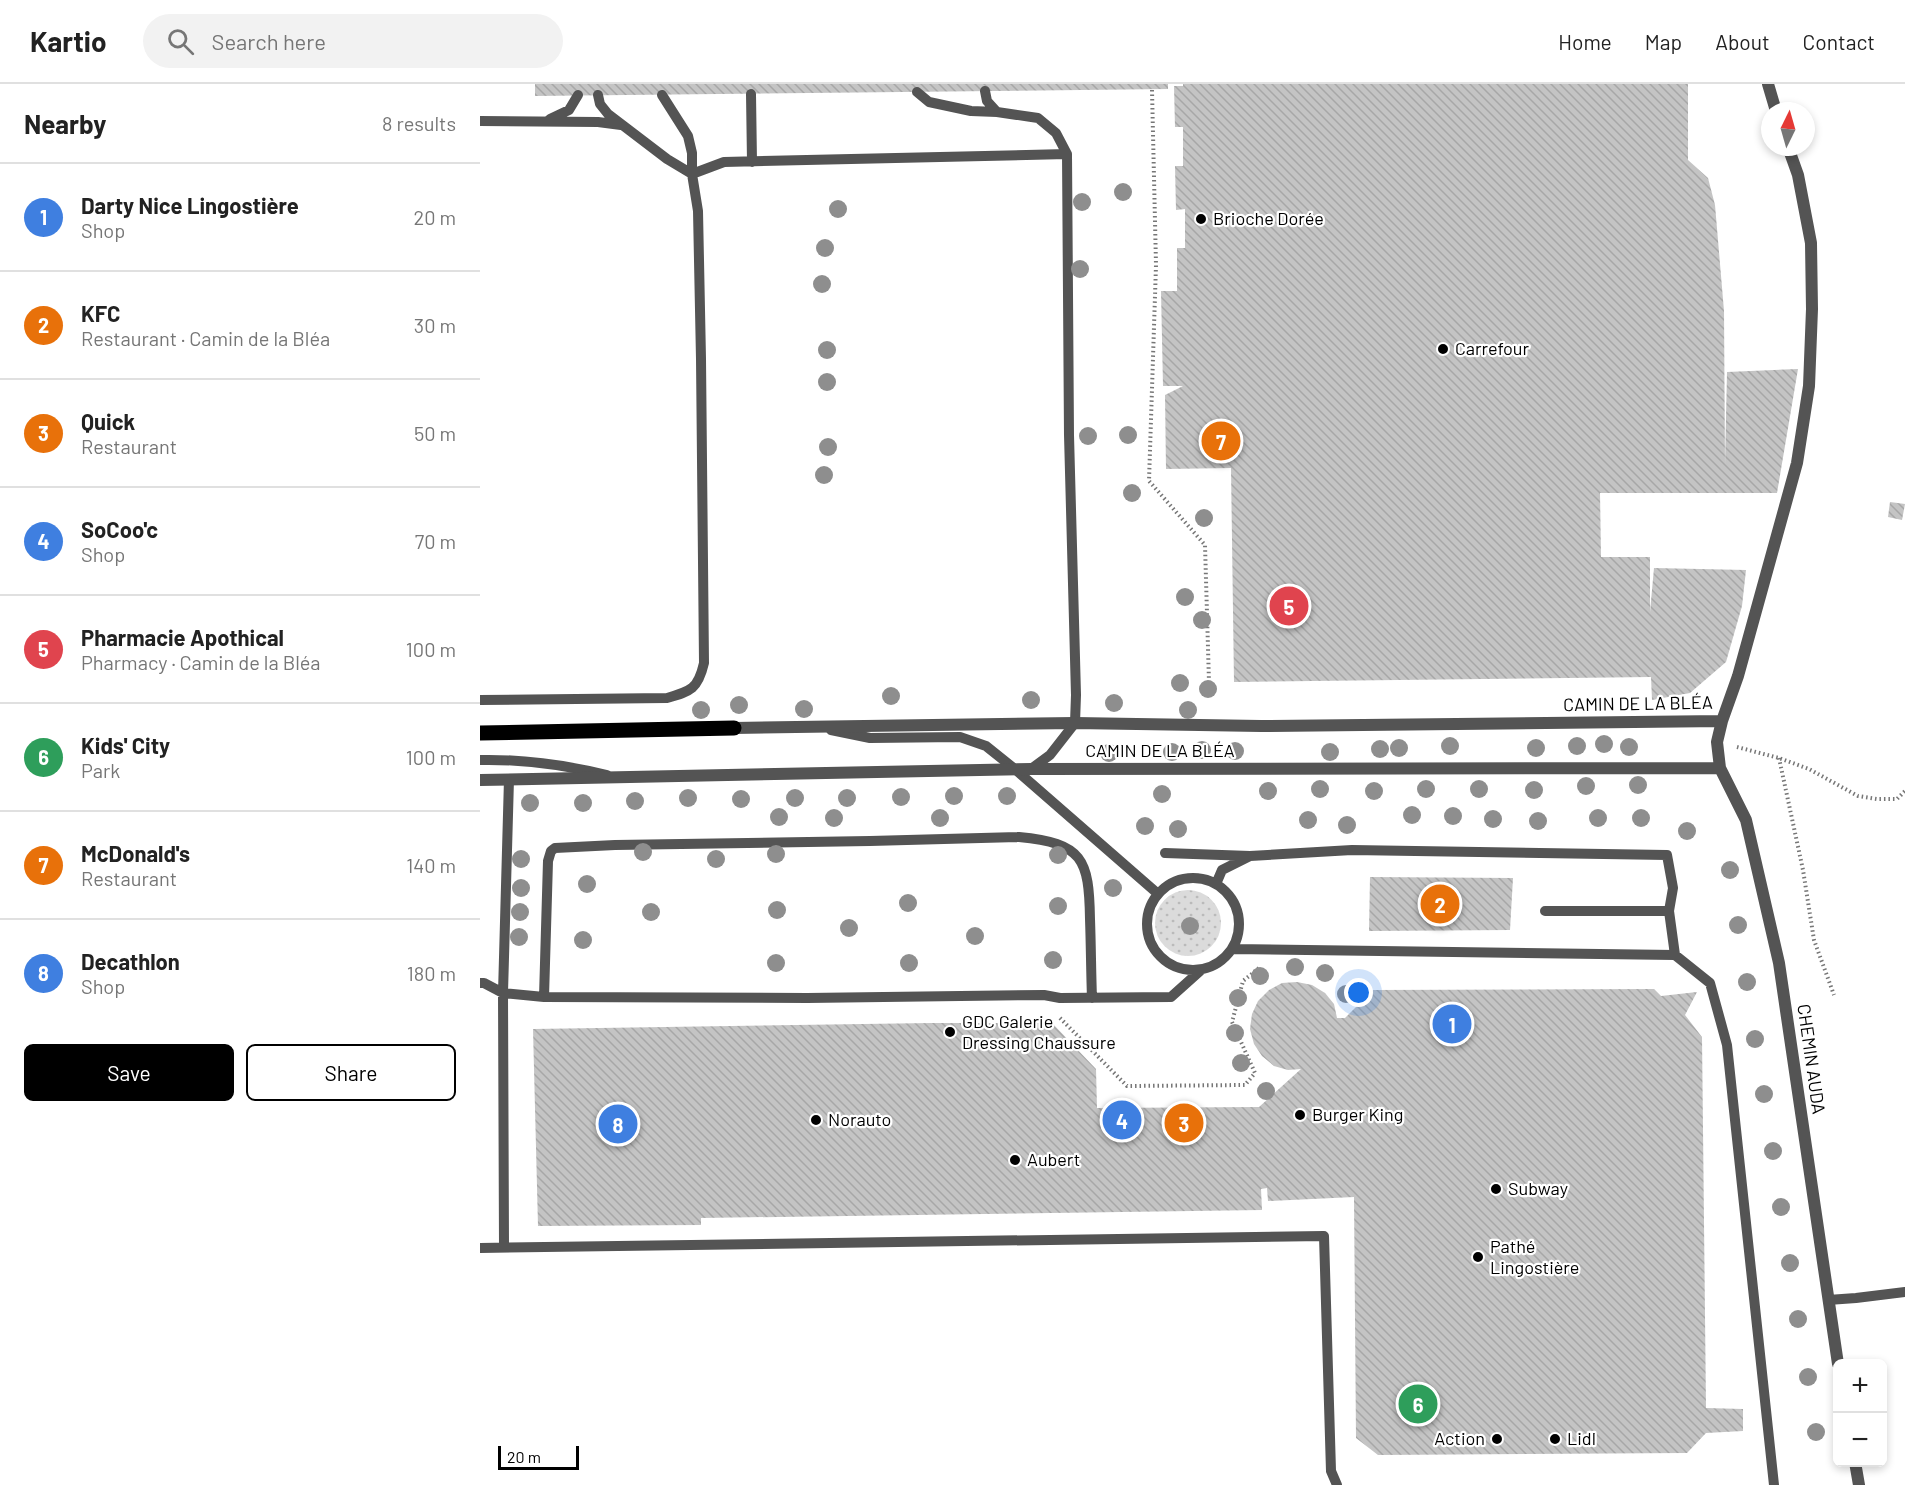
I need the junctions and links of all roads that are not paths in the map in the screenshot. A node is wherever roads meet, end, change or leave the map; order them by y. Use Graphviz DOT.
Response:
graph roads {
  1 [pos="1767,84"];
  2 [pos="917,92"];
  3 [pos="986,92"];
  4 [pos="662,94"];
  5 [pos="751,94"];
  6 [pos="578,95"];
  7 [pos="598,95"];
  8 [pos="1773,102"];
  9 [pos="997,112"];
  10 [pos="480,122"];
  11 [pos="544,122"];
  12 [pos="625,125"];
  13 [pos="1067,154"];
  14 [pos="1791,156"];
  15 [pos="752,162"];
  16 [pos="692,174"];
  17 [pos="480,700"];
  18 [pos="1722,721"];
  19 [pos="1075,723"];
  20 [pos="816,727"];
  21 [pos="734,728"];
  22 [pos="480,733"];
  23 [pos="480,760"];
  24 [pos="1720,768"];
  25 [pos="1031,769"];
  26 [pos="1016,770"];
  27 [pos="619,777"];
  28 [pos="509,779"];
  29 [pos="480,780"];
  30 [pos="1165,853"];
  31 [pos="1250,856"];
  32 [pos="1216,884"];
  33 [pos="1157,893"];
  34 [pos="1545,911"];
  35 [pos="1669,911"];
  36 [pos="1232,949"];
  37 [pos="1675,955"];
  38 [pos="1200,971"];
  39 [pos="480,983"];
  40 [pos="503,993"];
  41 [pos="544,997"];
  42 [pos="1092,998"];
  43 [pos="504,1247"];
  44 [pos="480,1248"];
  45 [pos="1905,1292"];
  46 [pos="1828,1300"];
  47 [pos="1837,1359"];
  48 [pos="1856,1467"];
  49 [pos="1337,1485"];
  50 [pos="1774,1485"];
  51 [pos="1859,1485"];
  1 -- 8 [label="street"];
  2 -- 9 [label="lane"];
  3 -- 9 [label="lane"];
  4 -- 16 [label="lane"];
  5 -- 15 [label="lane"];
  6 -- 11 [label="lane"];
  7 -- 12 [label="lane"];
  9 -- 13 [label="lane"];
  10 -- 11 [label="lane"];
  11 -- 12 [label="lane"];
  12 -- 16 [label="lane"];
  13 -- 15 [label="lane"];
  13 -- 19 [label="lane"];
  14 -- 18 [label="street, CAMIN DE LA BLÉA"];
  15 -- 16 [label="lane"];
  16 -- 17 [label="lane"];
  18 -- 19 [label="street, CAMIN DE LA BLÉA"];
  18 -- 24 [label="street, CHEMIN AUDA"];
  19 -- 20 [label="street, CAMIN DE LA BLÉA"];
  19 -- 25 [label="lane"];
  20 -- 21 [label="street, CAMIN DE LA BLÉA"];
  20 -- 26 [label="lane"];
  21 -- 22 [label="main road"];
  23 -- 27 [label="lane"];
  24 -- 25 [label="street, CAMIN DE LA BLÉA"];
  24 -- 46 [label="street, CHEMIN AUDA"];
  25 -- 26 [label="street, CAMIN DE LA BLÉA"];
  26 -- 27 [label="street, CAMIN DE LA BLÉA"];
  26 -- 33 [label="lane"];
  27 -- 28 [label="street, CAMIN DE LA BLÉA"];
  28 -- 29 [label="street, CAMIN DE LA BLÉA"];
  28 -- 40 [label="lane"];
  30 -- 31 [label="lane"];
  31 -- 32 [label="lane"];
  31 -- 35 [label="lane"];
  32 -- 33 [label="lane"];
  32 -- 36 [label="lane"];
  33 -- 38 [label="lane"];
  34 -- 35 [label="lane"];
  35 -- 37 [label="lane"];
  36 -- 37 [label="lane"];
  36 -- 38 [label="lane"];
  37 -- 50 [label="lane"];
  38 -- 42 [label="lane"];
  39 -- 40 [label="lane"];
  40 -- 41 [label="lane"];
  40 -- 43 [label="lane"];
  41 -- 42 [label="lane"];
  41 -- 42 [label="lane"];
  43 -- 44 [label="lane"];
  43 -- 49 [label="lane"];
  45 -- 46 [label="lane"];
  46 -- 47 [label="street, CHEMIN AUDA"];
  48 -- 51 [label="street"];
}
